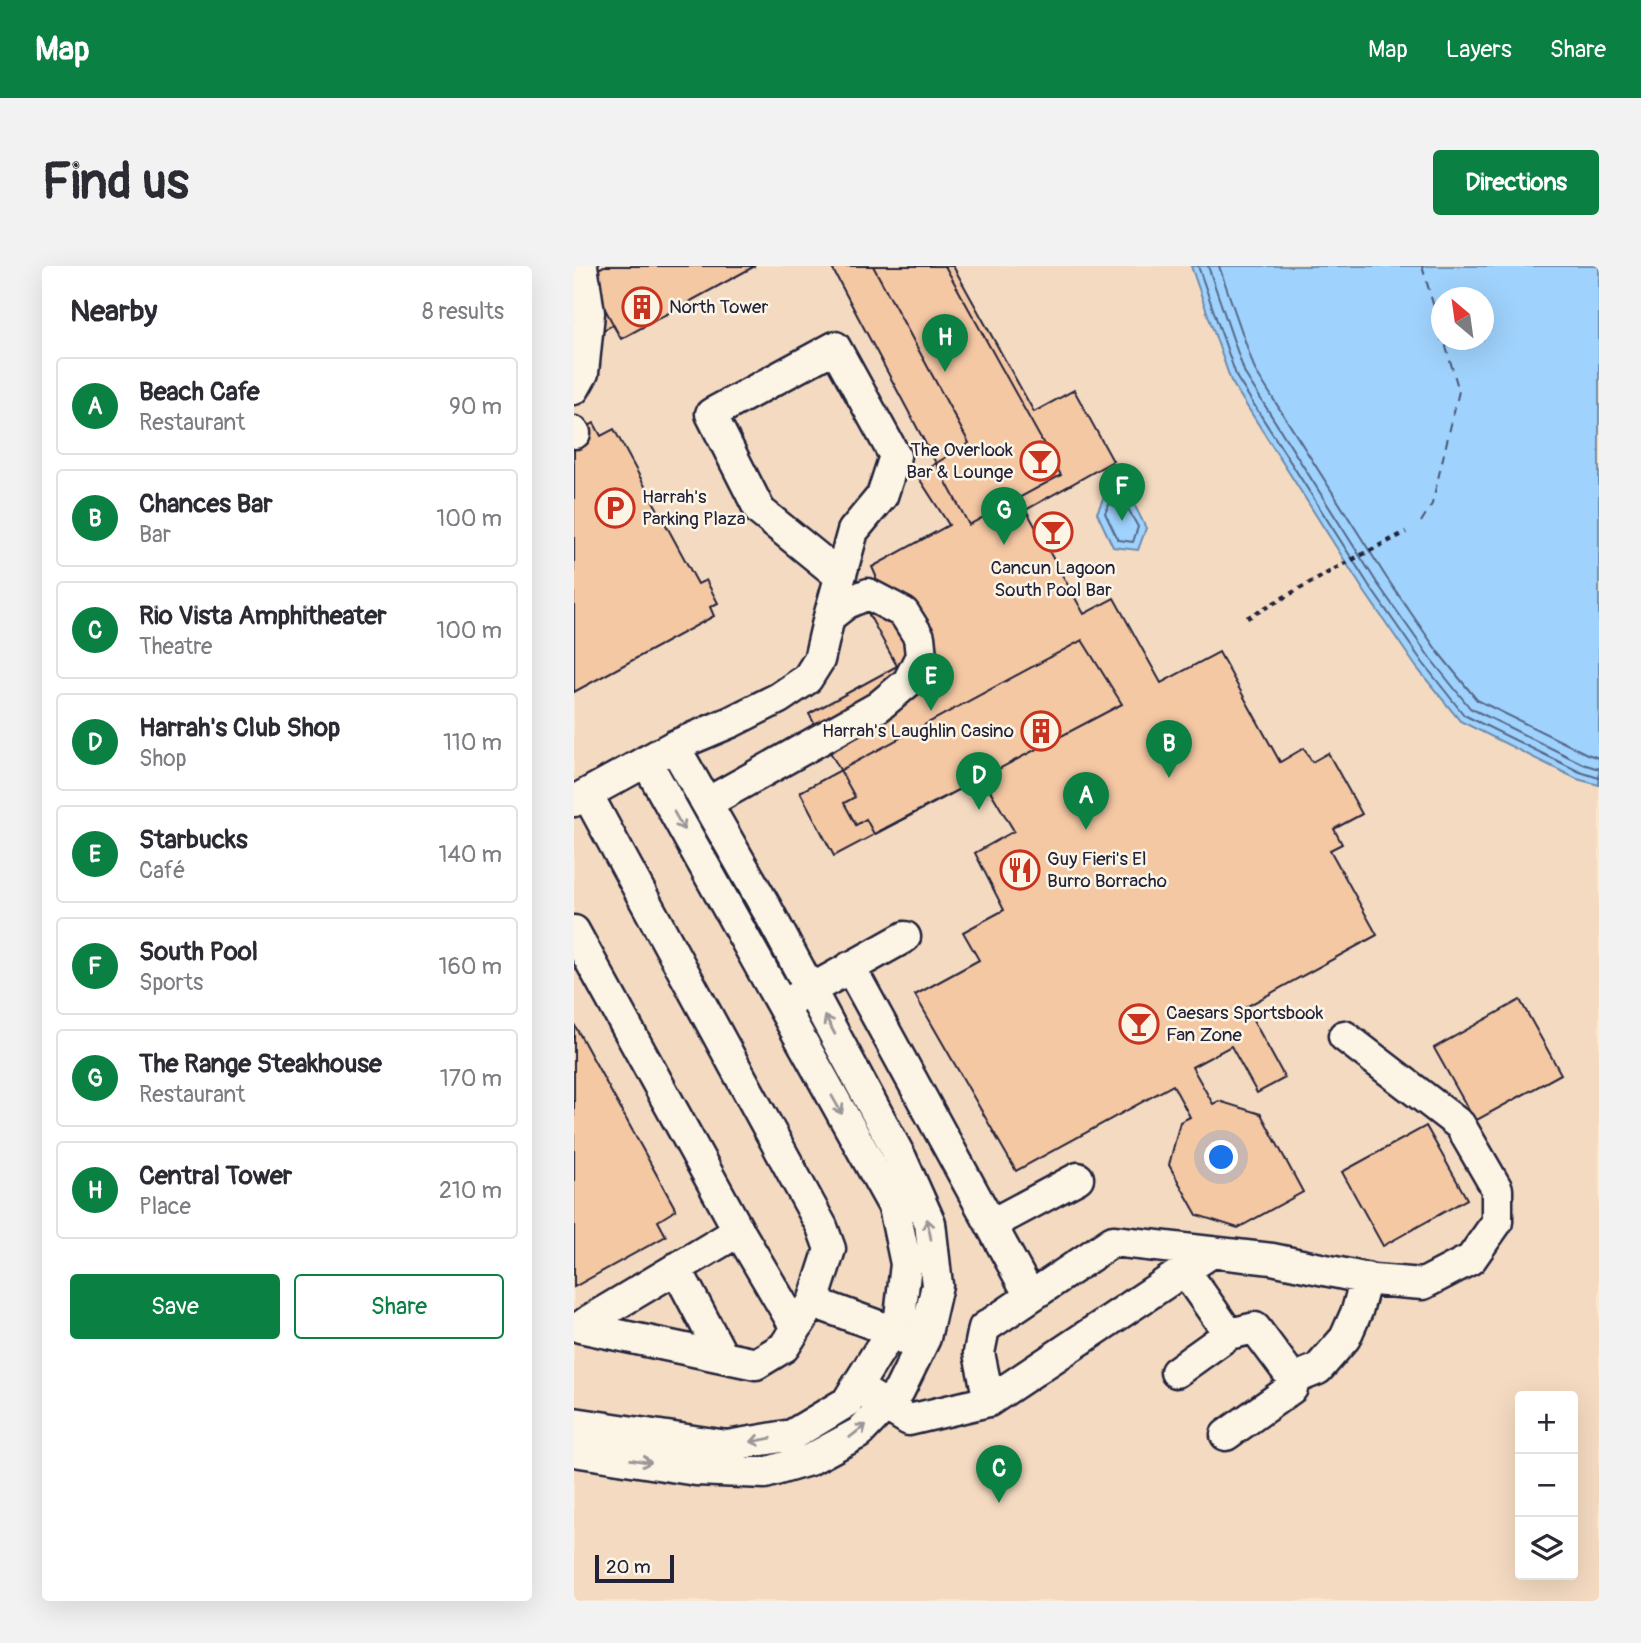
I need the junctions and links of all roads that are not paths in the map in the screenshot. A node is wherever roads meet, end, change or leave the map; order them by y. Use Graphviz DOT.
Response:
graph roads {
  1 [pos="582,266"];
  2 [pos="574,388"];
  3 [pos="840,576"];
  4 [pos="830,617"];
  5 [pos="674,746"];
  6 [pos="646,761"];
  7 [pos="580,798"];
  8 [pos="707,803"];
  9 [pos="574,930"];
  10 [pos="905,937"];
  11 [pos="850,967"];
  12 [pos="810,990"];
  13 [pos="782,1006"];
  14 [pos="1344,1036"];
  15 [pos="1078,1178"];
  16 [pos="992,1224"];
  17 [pos="739,1231"];
  18 [pos="1212,1252"];
  19 [pos="676,1268"];
  20 [pos="1185,1270"];
  21 [pos="1366,1279"];
  22 [pos="1030,1296"];
  23 [pos="813,1302"];
  24 [pos="796,1328"];
  25 [pos="892,1331"];
  26 [pos="1229,1334"];
  27 [pos="920,1348"];
  28 [pos="723,1357"];
  29 [pos="1175,1372"];
  30 [pos="1293,1379"];
  31 [pos="856,1388"];
  32 [pos="989,1401"];
  33 [pos="886,1405"];
  34 [pos="574,1423"];
  35 [pos="1226,1435"];
  36 [pos="574,1451"];
  1 -- 2 [label="lane"];
  3 -- 3 [label="lane"];
  3 -- 4 [label="lane"];
  4 -- 5 [label="lane"];
  4 -- 8 [label="lane"];
  5 -- 6 [label="lane"];
  5 -- 8 [label="lane"];
  6 -- 7 [label="lane"];
  6 -- 13 [label="lane, one-way"];
  7 -- 23 [label="lane"];
  8 -- 12 [label="lane"];
  9 -- 17 [label="lane"];
  10 -- 11 [label="lane"];
  11 -- 12 [label="lane"];
  11 -- 16 [label="lane"];
  12 -- 13 [label="lane"];
  27 -- 12 [label="lane, one-way"];
  13 -- 25 [label="lane, one-way"];
  14 -- 21 [label="lane"];
  15 -- 16 [label="lane"];
  16 -- 22 [label="lane"];
  17 -- 19 [label="lane"];
  17 -- 24 [label="lane"];
  18 -- 20 [label="lane"];
  18 -- 21 [label="lane"];
  18 -- 22 [label="lane"];
  19 -- 28 [label="lane"];
  19 -- 28 [label="lane"];
  20 -- 26 [label="lane"];
  20 -- 32 [label="lane"];
  21 -- 30 [label="lane"];
  22 -- 32 [label="lane"];
  23 -- 24 [label="lane"];
  23 -- 25 [label="lane"];
  24 -- 28 [label="lane"];
  25 -- 27 [label="lane"];
  25 -- 31 [label="lane"];
  26 -- 29 [label="lane"];
  26 -- 30 [label="lane"];
  27 -- 33 [label="lane"];
  30 -- 35 [label="lane"];
  31 -- 33 [label="lane"];
  31 -- 34 [label="lane, one-way"];
  32 -- 33 [label="lane"];
  36 -- 33 [label="lane, one-way"];
}
